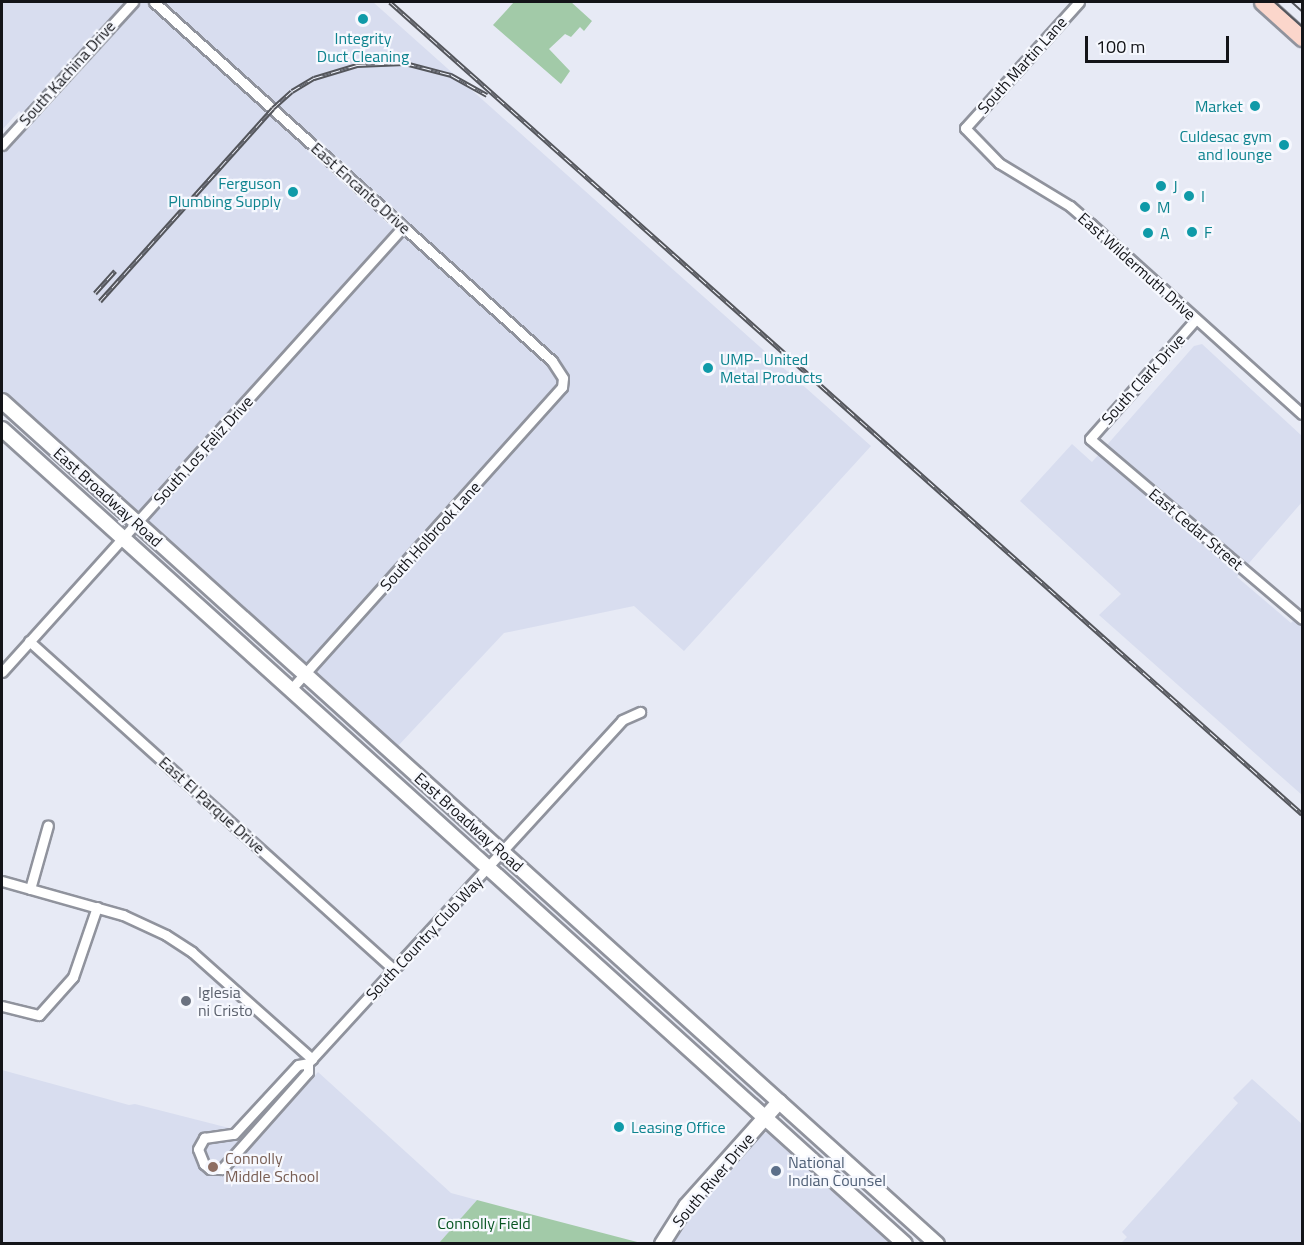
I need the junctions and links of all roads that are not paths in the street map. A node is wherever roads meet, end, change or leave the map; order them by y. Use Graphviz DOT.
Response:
graph roads {
  1 [pos="133,2"];
  2 [pos="154,2"];
  3 [pos="1079,2"];
  4 [pos="1262,2"];
  5 [pos="1302,38"];
  6 [pos="965,128"];
  7 [pos="2,145"];
  8 [pos="403,227"];
  9 [pos="1196,319"];
  10 [pos="563,378"];
  11 [pos="2,401"];
  12 [pos="1302,414"];
  13 [pos="2,429"];
  14 [pos="1090,439"];
  15 [pos="137,523"];
  16 [pos="123,538"];
  17 [pos="1302,619"];
  18 [pos="29,641"];
  19 [pos="2,672"];
  20 [pos="305,674"];
  21 [pos="290,690"];
  22 [pos="640,712"];
  23 [pos="48,825"];
  24 [pos="503,853"];
  25 [pos="489,868"];
  26 [pos="2,881"];
  27 [pos="30,889"];
  28 [pos="97,906"];
  29 [pos="394,970"];
  30 [pos="2,1006"];
  31 [pos="310,1061"];
  32 [pos="779,1102"];
  33 [pos="766,1117"];
  34 [pos="662,1244"];
  35 [pos="905,1244"];
  36 [pos="937,1244"];
  1 -- 7 [label="street, South Kachina Drive"];
  2 -- 8 [label="street, East Encanto Drive"];
  3 -- 6 [label="street, South Martin Lane"];
  4 -- 5 [label="main road"];
  6 -- 9 [label="street, East Wildermuth Drive"];
  8 -- 10 [label="street, East Encanto Drive"];
  8 -- 15 [label="street, South Los Feliz Drive"];
  9 -- 12 [label="street, East Wildermuth Drive"];
  9 -- 14 [label="street, South Clark Drive"];
  10 -- 20 [label="street, South Holbrook Lane"];
  11 -- 15 [label="main road, East Broadway Road"];
  13 -- 16 [label="main road, East Broadway Road"];
  14 -- 17 [label="street, East Cedar Street"];
  15 -- 16 [label="street, South Los Feliz Drive"];
  15 -- 20 [label="main road, East Broadway Road"];
  16 -- 18 [label="street, South Los Feliz Drive"];
  16 -- 21 [label="main road, East Broadway Road"];
  18 -- 19 [label="street, South Los Feliz Drive"];
  18 -- 29 [label="street, East El Parque Drive"];
  20 -- 21 [label="street, South Holbrook Lane"];
  20 -- 24 [label="main road, East Broadway Road"];
  21 -- 25 [label="main road, East Broadway Road"];
  22 -- 24 [label="street, South Country Club Way"];
  23 -- 27 [label="street"];
  24 -- 25 [label="street, South Country Club Way"];
  24 -- 32 [label="main road, East Broadway Road"];
  25 -- 29 [label="street, South Country Club Way"];
  25 -- 33 [label="main road, East Broadway Road"];
  26 -- 27 [label="street"];
  27 -- 28 [label="street"];
  28 -- 30 [label="street"];
  28 -- 31 [label="street"];
  29 -- 31 [label="street, South Country Club Way"];
  31 -- 31 [label="street, South Country Club Way"];
  32 -- 33 [label="main road, South River Drive"];
  32 -- 36 [label="main road, East Broadway Road"];
  33 -- 34 [label="main road, South River Drive"];
  33 -- 35 [label="main road, East Broadway Road"];
}
